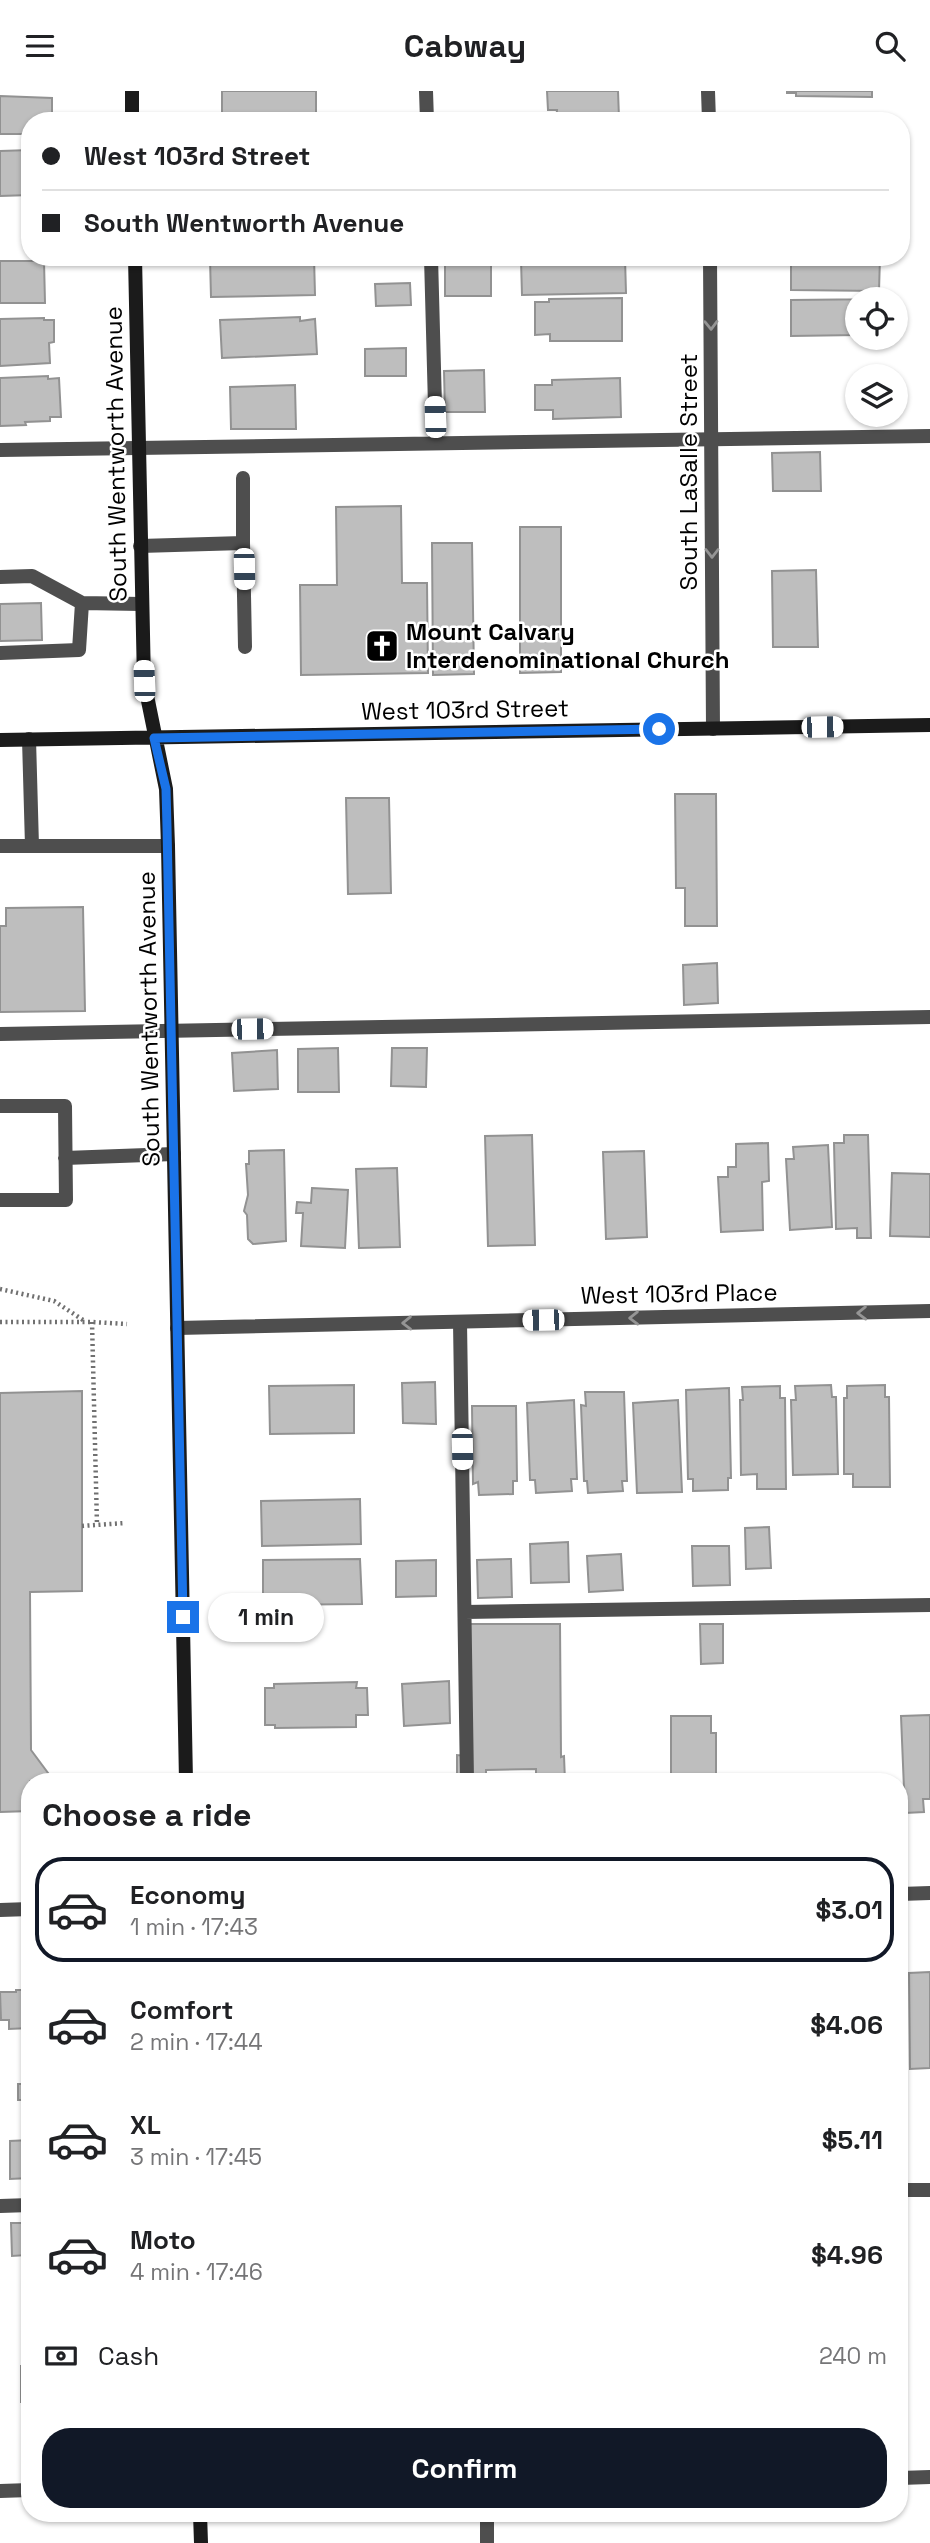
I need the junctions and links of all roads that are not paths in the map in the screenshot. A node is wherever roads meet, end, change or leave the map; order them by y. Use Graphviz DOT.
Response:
graph roads {
  1 [pos="132,91"];
  2 [pos="426,91"];
  3 [pos="708,91"];
  4 [pos="132,112"];
  5 [pos="427,112"];
  6 [pos="709,112"];
  7 [pos="135,266"];
  8 [pos="431,266"];
  9 [pos="710,266"];
  10 [pos="930,436"];
  11 [pos="712,440"];
  12 [pos="436,443"];
  13 [pos="138,448"];
  14 [pos="0,450"];
  15 [pos="243,478"];
  16 [pos="243,543"];
  17 [pos="140,546"];
  18 [pos="0,577"];
  19 [pos="82,603"];
  20 [pos="141,604"];
  21 [pos="245,647"];
  22 [pos="0,653"];
  23 [pos="930,725"];
  24 [pos="713,729"];
  25 [pos="154,738"];
  26 [pos="0,740"];
  27 [pos="29,740"];
  28 [pos="0,846"];
  29 [pos="32,846"];
  30 [pos="168,846"];
  31 [pos="930,1017"];
  32 [pos="172,1030"];
  33 [pos="0,1034"];
  34 [pos="0,1107"];
  35 [pos="174,1154"];
  36 [pos="65,1158"];
  37 [pos="0,1200"];
  38 [pos="930,1311"];
  39 [pos="460,1322"];
  40 [pos="177,1328"];
  41 [pos="930,1605"];
  42 [pos="465,1612"];
  43 [pos="186,1773"];
  44 [pos="467,1773"];
  45 [pos="930,1893"];
  46 [pos="908,1894"];
  47 [pos="21,1909"];
  48 [pos="0,1910"];
  49 [pos="908,2190"];
  50 [pos="930,2190"];
  51 [pos="21,2205"];
  52 [pos="0,2206"];
  53 [pos="930,2477"];
  54 [pos="908,2478"];
  55 [pos="21,2490"];
  56 [pos="0,2491"];
  57 [pos="200,2522"];
  58 [pos="486,2522"];
  59 [pos="201,2543"];
  60 [pos="487,2543"];
  1 -- 4 [label="street"];
  2 -- 5 [label="street"];
  3 -- 6 [label="street"];
  7 -- 13 [label="street, South Wentworth Avenue"];
  8 -- 12 [label="street"];
  9 -- 11 [label="street, South LaSalle Street, one-way"];
  10 -- 11 [label="street"];
  11 -- 12 [label="street"];
  11 -- 24 [label="street, South LaSalle Street, one-way"];
  12 -- 13 [label="street"];
  13 -- 14 [label="street"];
  13 -- 17 [label="street, South Wentworth Avenue"];
  15 -- 16 [label="street"];
  16 -- 17 [label="street"];
  16 -- 21 [label="street"];
  17 -- 20 [label="street, South Wentworth Avenue"];
  18 -- 19 [label="street"];
  19 -- 20 [label="street"];
  19 -- 22 [label="street"];
  20 -- 25 [label="street, South Wentworth Avenue"];
  23 -- 24 [label="street, West 103rd Street"];
  24 -- 25 [label="street, West 103rd Street"];
  25 -- 27 [label="street, West 103rd Street"];
  25 -- 30 [label="street, South Wentworth Avenue"];
  26 -- 27 [label="street, West 103rd Street"];
  27 -- 29 [label="street"];
  28 -- 29 [label="street"];
  29 -- 30 [label="street"];
  30 -- 32 [label="street, South Wentworth Avenue"];
  31 -- 32 [label="street"];
  32 -- 33 [label="street"];
  32 -- 35 [label="street, South Wentworth Avenue"];
  34 -- 36 [label="street"];
  35 -- 36 [label="street"];
  35 -- 40 [label="street, South Wentworth Avenue"];
  36 -- 37 [label="street"];
  38 -- 39 [label="street, West 103rd Place, one-way"];
  39 -- 40 [label="street, West 103rd Place, one-way"];
  39 -- 42 [label="street"];
  40 -- 43 [label="street, South Wentworth Avenue"];
  41 -- 42 [label="street"];
  42 -- 44 [label="street"];
  45 -- 46 [label="street"];
  47 -- 48 [label="street"];
  49 -- 50 [label="street"];
  51 -- 52 [label="street"];
  53 -- 54 [label="street"];
  55 -- 56 [label="street"];
  57 -- 59 [label="street"];
  58 -- 60 [label="street"];
}
